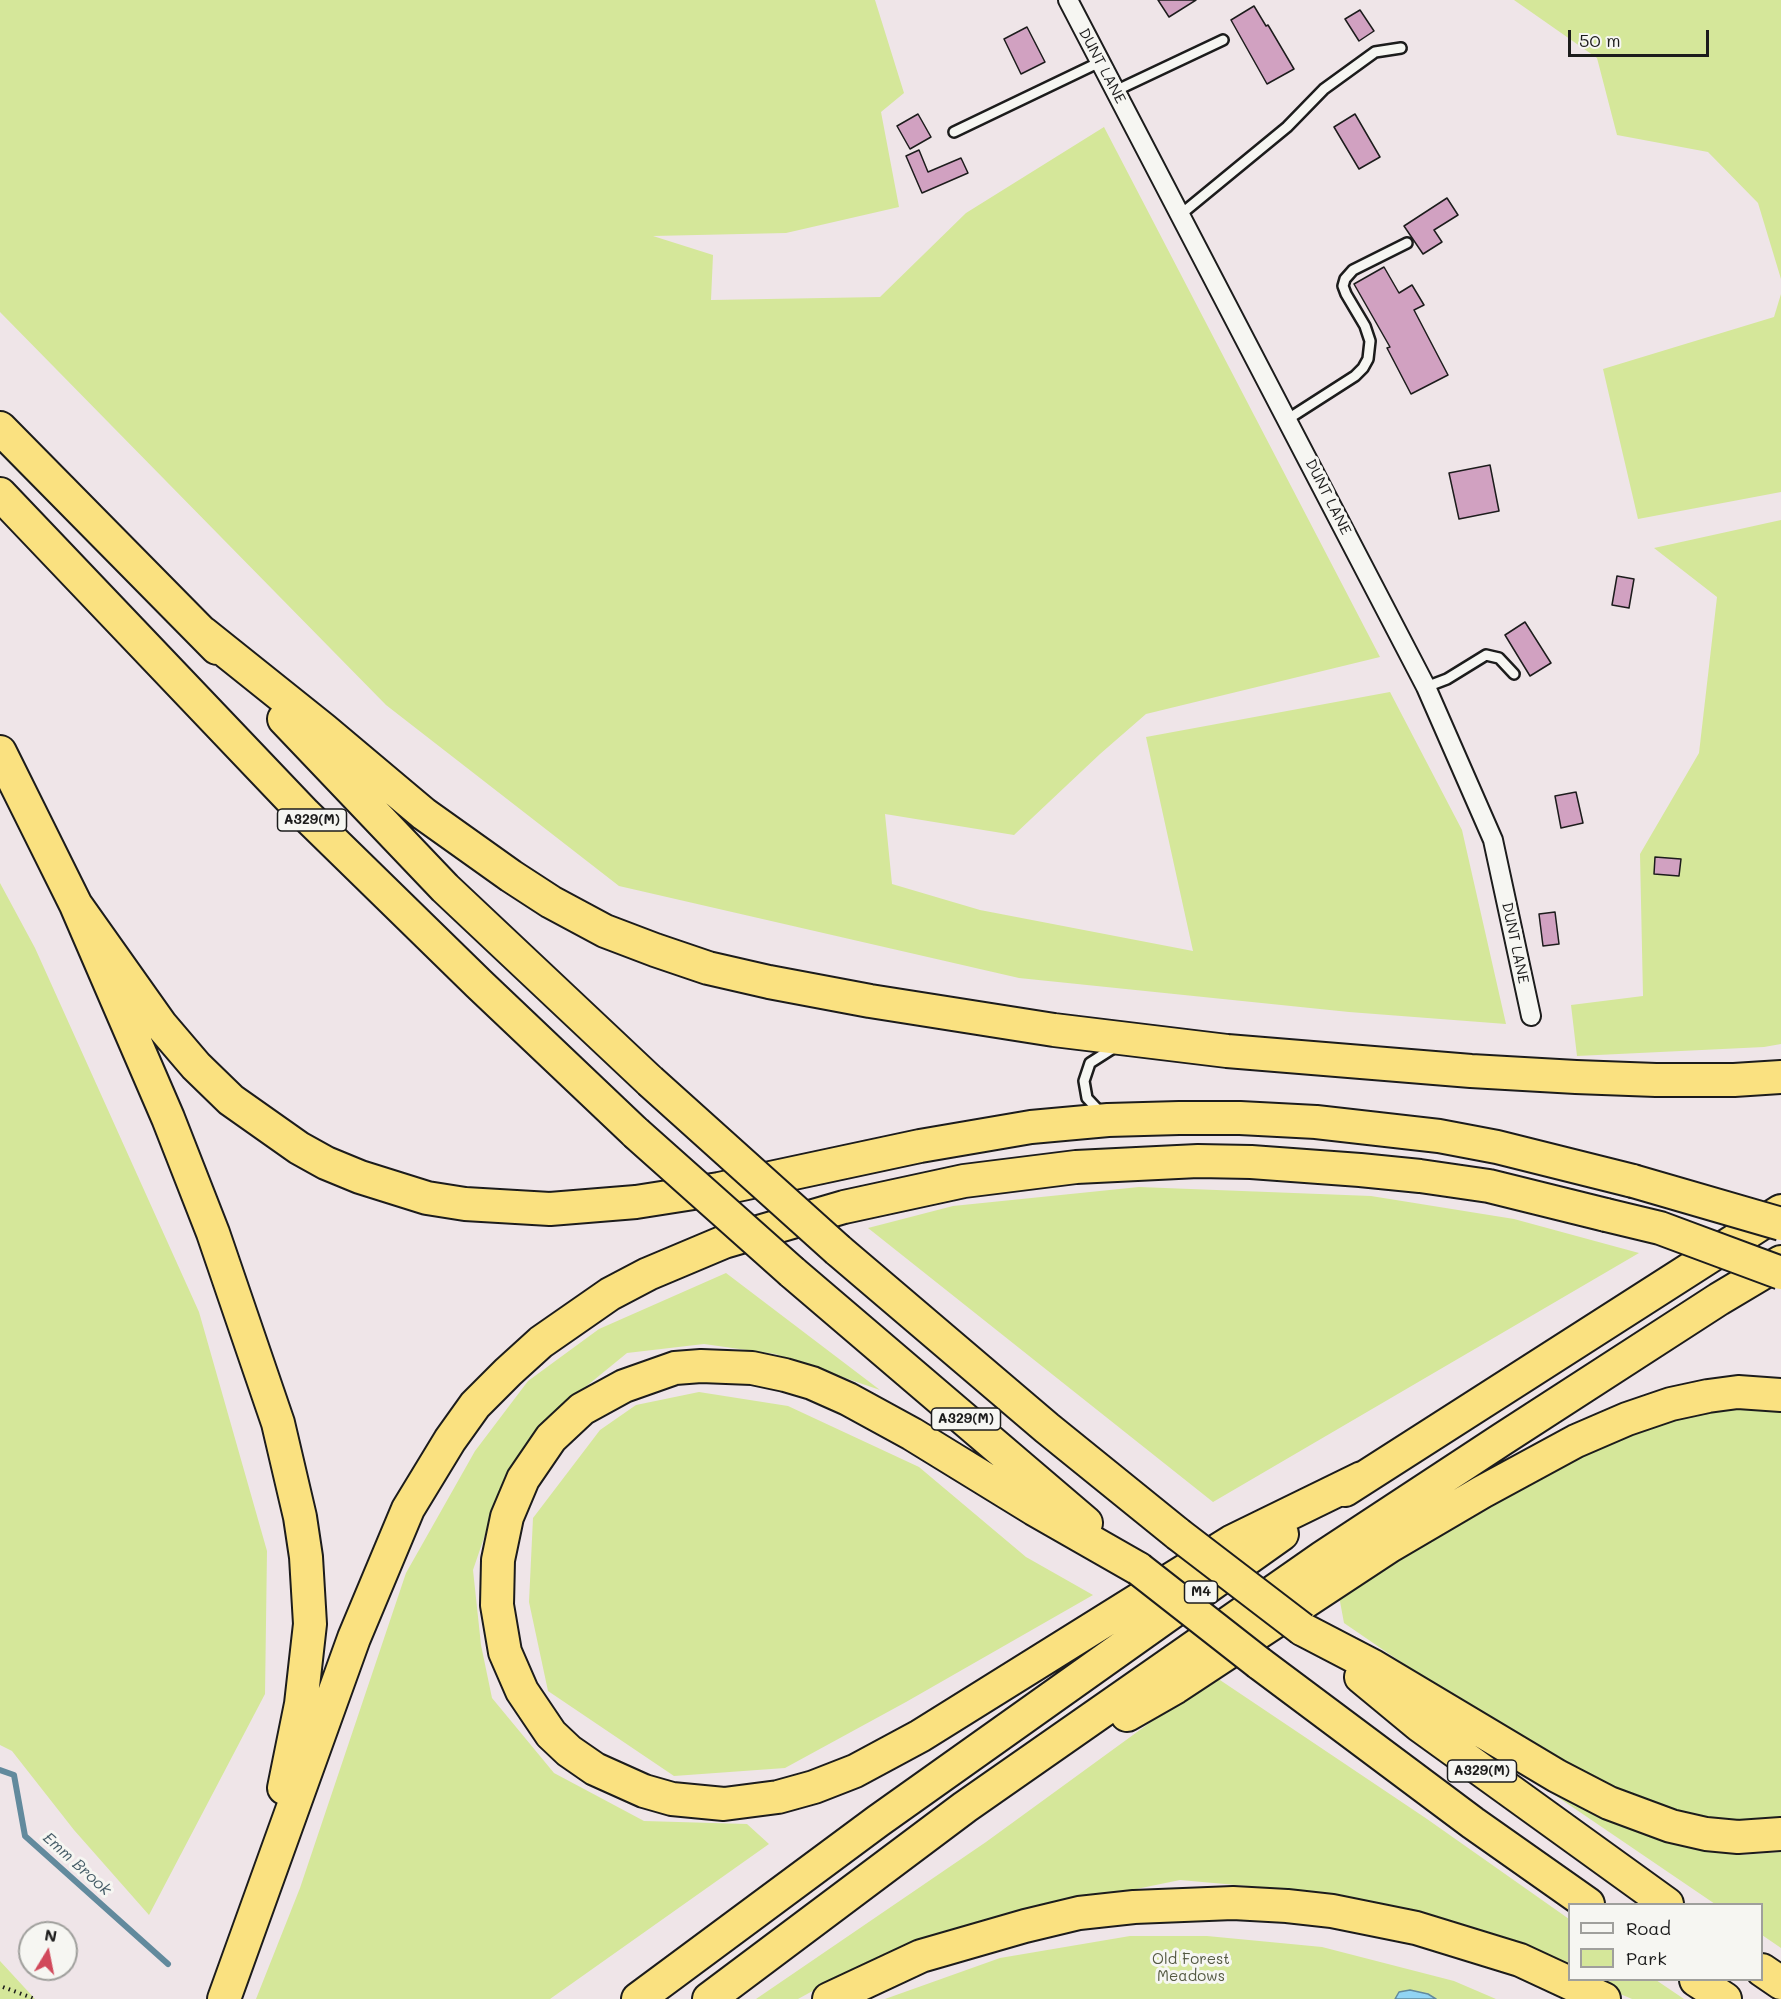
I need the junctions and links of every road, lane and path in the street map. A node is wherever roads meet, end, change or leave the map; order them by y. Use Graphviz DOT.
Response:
graph roads {
  1 [pos="1068,0"];
  2 [pos="1223,40"];
  3 [pos="1401,48"];
  4 [pos="1100,62"];
  5 [pos="1115,91"];
  6 [pos="954,132"];
  7 [pos="1180,215"];
  8 [pos="1407,243"];
  9 [pos="1288,419"];
  10 [pos="0,428"];
  11 [pos="0,494"];
  12 [pos="203,633"];
  13 [pos="1514,674"];
  14 [pos="1426,687"];
  15 [pos="0,752"];
  16 [pos="76,905"];
  17 [pos="1531,1016"];
  18 [pos="1126,1040"];
  19 [pos="1781,1077"];
  20 [pos="1108,1120"];
  21 [pos="1781,1211"];
  22 [pos="1781,1224"];
  23 [pos="1781,1262"];
  24 [pos="1781,1273"];
  25 [pos="1781,1395"];
  26 [pos="1362,1478"];
  27 [pos="1138,1569"];
  28 [pos="1302,1629"];
  29 [pos="966,1807"];
  30 [pos="1781,1834"];
  31 [pos="271,1866"];
  32 [pos="1585,1903"];
  33 [pos="1664,1903"];
  34 [pos="1763,1971"];
  35 [pos="1698,1981"];
  36 [pos="1781,1983"];
  37 [pos="3,1987"];
  38 [pos="35,1999"];
  39 [pos="224,1999"];
  40 [pos="638,1999"];
  41 [pos="709,1999"];
  42 [pos="829,1999"];
  43 [pos="1604,1999"];
  44 [pos="1725,1999"];
  1 -- 4 [label="street, DUNT LANE"];
  2 -- 5 [label="lane"];
  3 -- 7 [label="lane"];
  4 -- 5 [label="street, DUNT LANE"];
  4 -- 6 [label="lane"];
  5 -- 7 [label="street, DUNT LANE"];
  7 -- 9 [label="street, DUNT LANE"];
  8 -- 9 [label="lane"];
  9 -- 14 [label="street, DUNT LANE"];
  10 -- 12 [label="highway, A329(M)"];
  11 -- 27 [label="highway, A329(M), bridge"];
  12 -- 18 [label="highway"];
  12 -- 28 [label="highway, A329(M), bridge"];
  13 -- 14 [label="lane"];
  14 -- 17 [label="street, DUNT LANE"];
  15 -- 16 [label="highway"];
  16 -- 20 [label="highway"];
  16 -- 31 [label="highway"];
  18 -- 19 [label="highway"];
  18 -- 20 [label="lane"];
  20 -- 22 [label="highway, bridge"];
  21 -- 26 [label="highway, M4"];
  23 -- 29 [label="highway, M4"];
  24 -- 31 [label="highway, bridge"];
  25 -- 29 [label="highway"];
  26 -- 27 [label="highway"];
  26 -- 40 [label="highway, M4"];
  27 -- 32 [label="highway, A329(M), bridge"];
  28 -- 30 [label="highway"];
  28 -- 33 [label="highway, A329(M)"];
  29 -- 41 [label="highway, M4"];
  31 -- 39 [label="highway"];
  34 -- 36 [label="highway"];
  35 -- 44 [label="highway"];
  37 -- 38 [label="path"];
  42 -- 43 [label="highway"];
}
